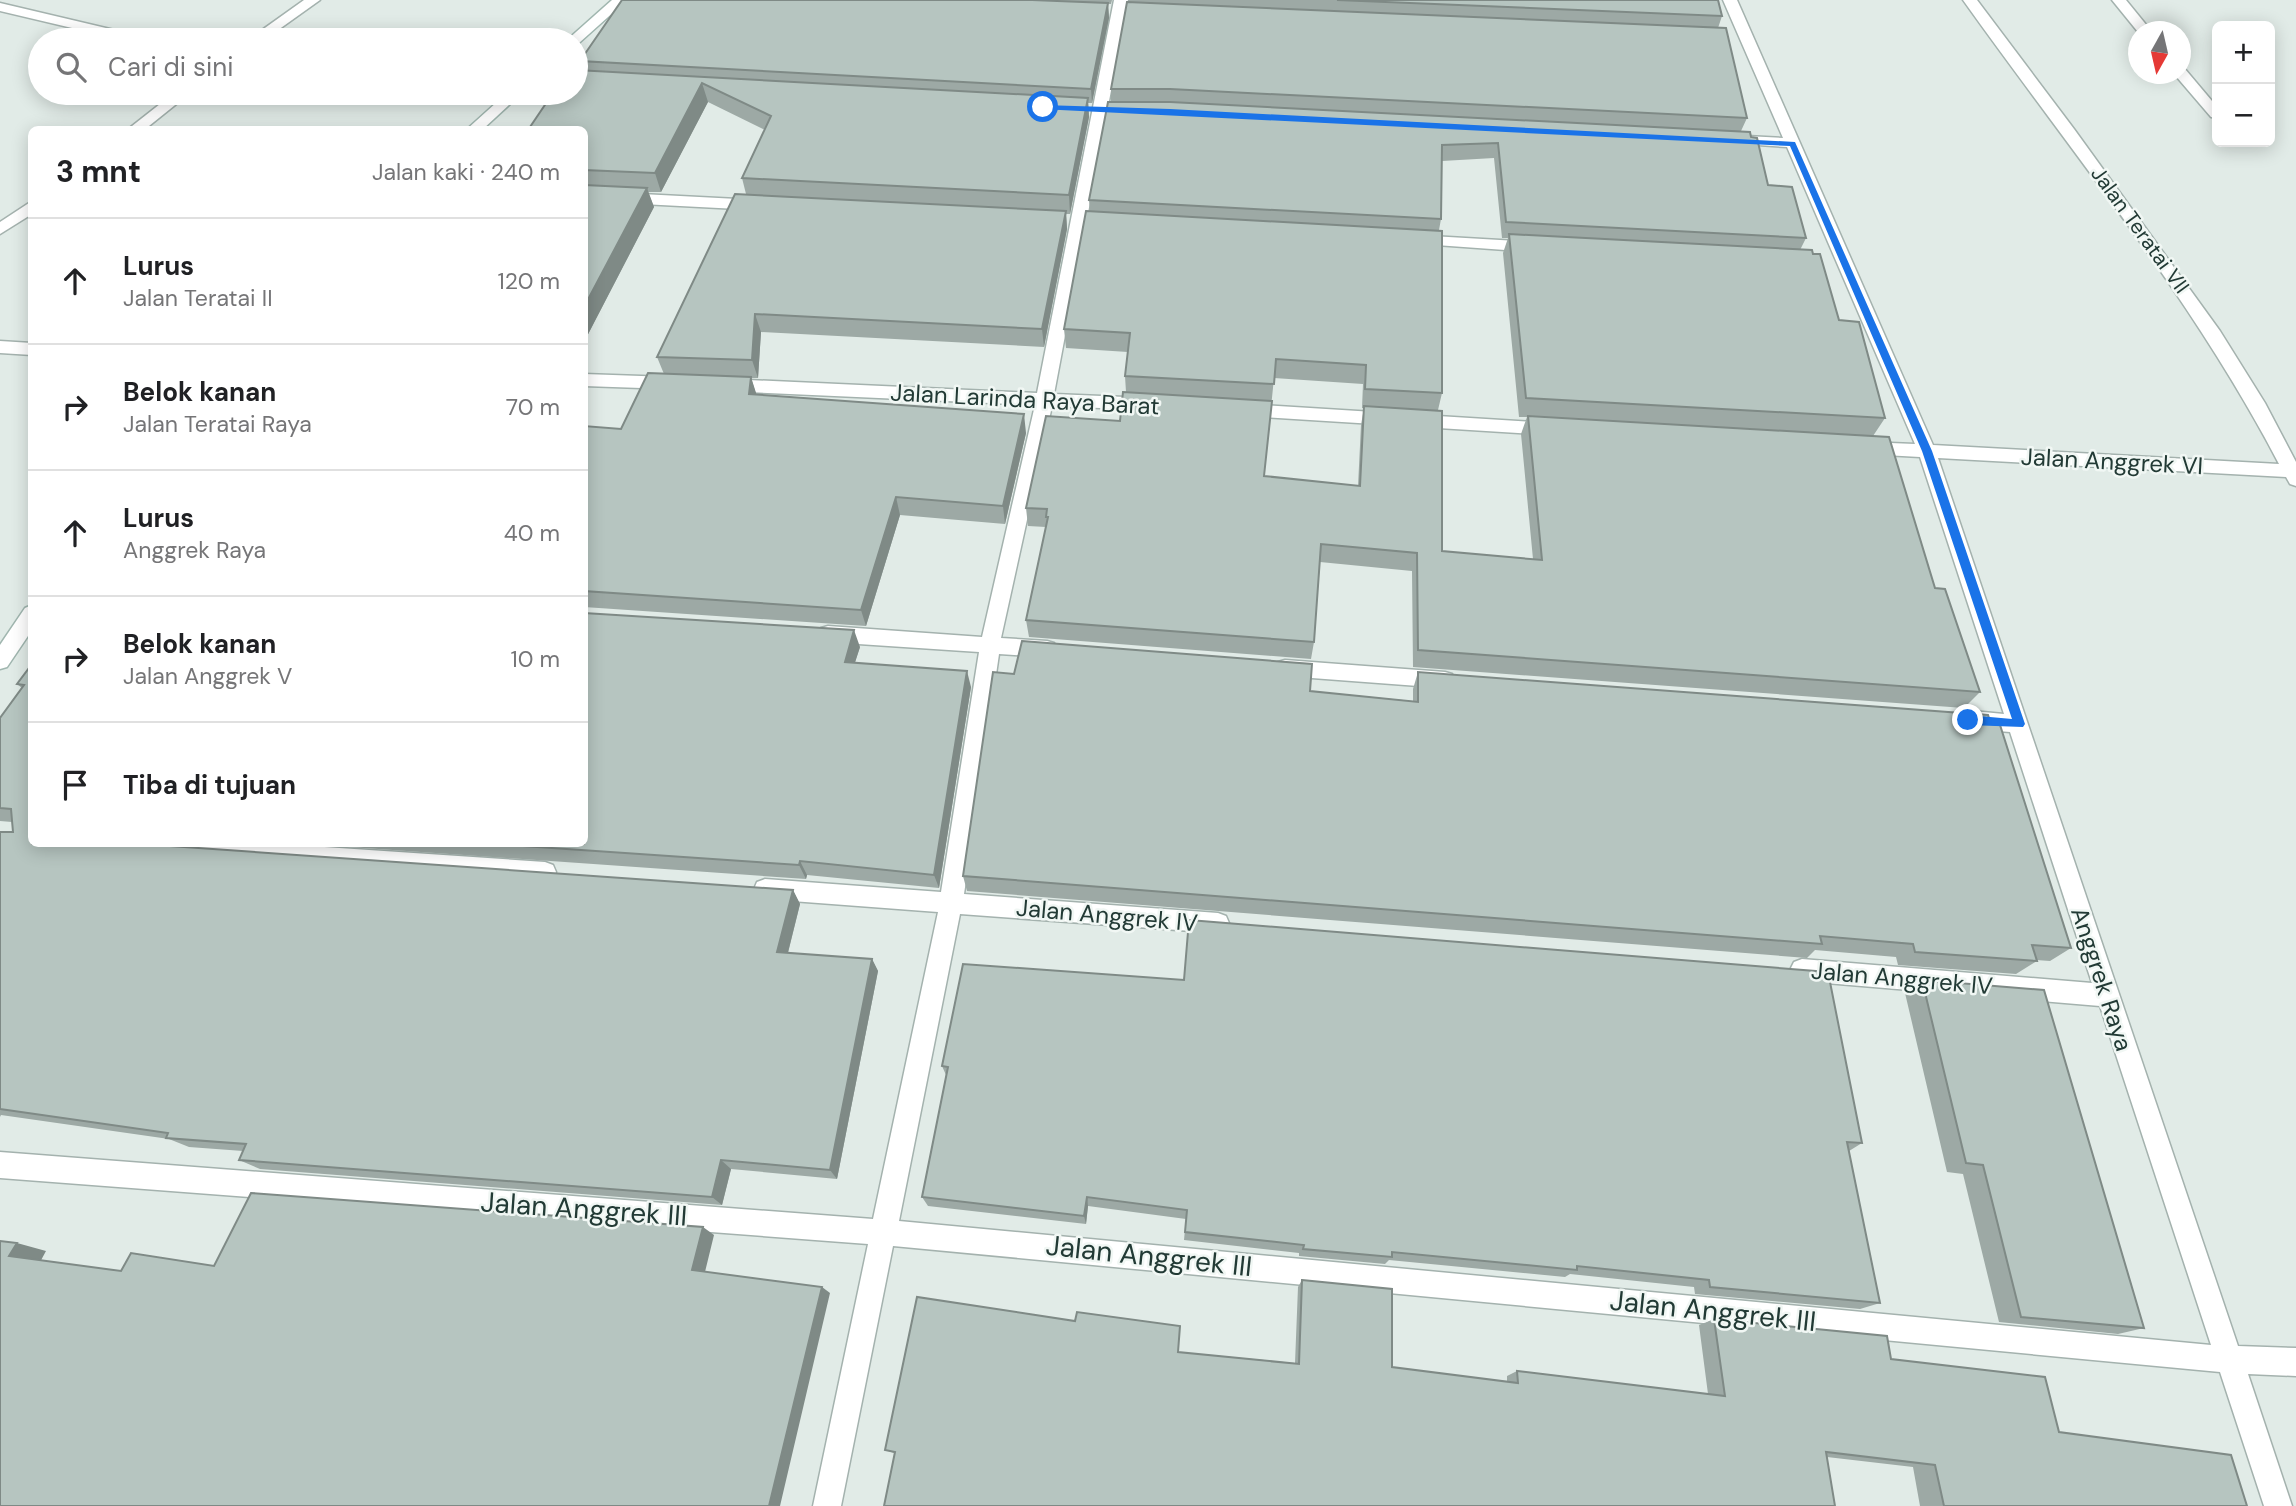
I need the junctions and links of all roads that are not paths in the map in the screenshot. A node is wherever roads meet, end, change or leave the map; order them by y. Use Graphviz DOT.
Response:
graph roads {
  1 [pos="313,0"];
  2 [pos="620,0"];
  3 [pos="1730,0"];
  4 [pos="1970,0"];
  5 [pos="2119,0"];
  6 [pos="0,6"];
  7 [pos="1120,8"];
  8 [pos="2137,21"];
  9 [pos="90,28"];
  10 [pos="272,28"];
  11 [pos="588,28"];
  12 [pos="2190,84"];
  13 [pos="167,105"];
  14 [pos="501,105"];
  15 [pos="2212,109"];
  16 [pos="139,126"];
  17 [pos="478,126"];
  18 [pos="1718,138"];
  19 [pos="1793,143"];
  20 [pos="588,196"];
  21 [pos="777,206"];
  22 [pos="28,209"];
  23 [pos="0,229"];
  24 [pos="1400,240"];
  25 [pos="1554,248"];
  26 [pos="0,347"];
  27 [pos="28,349"];
  28 [pos="588,380"];
  29 [pos="682,384"];
  30 [pos="710,385"];
  31 [pos="1045,398"];
  32 [pos="1170,405"];
  33 [pos="1225,409"];
  34 [pos="1569,430"];
  35 [pos="1845,446"];
  36 [pos="1927,451"];
  37 [pos="2295,473"];
  38 [pos="28,619"];
  39 [pos="814,633"];
  40 [pos="990,645"];
  41 [pos="1073,651"];
  42 [pos="0,661"];
  43 [pos="1266,666"];
  44 [pos="1459,681"];
  45 [pos="1941,718"];
  46 [pos="2019,724"];
  47 [pos="190,847"];
  48 [pos="564,874"];
  49 [pos="743,887"];
  50 [pos="951,902"];
  51 [pos="1242,925"];
  52 [pos="1783,968"];
  53 [pos="2106,995"];
  54 [pos="0,1165"];
  55 [pos="885,1231"];
  56 [pos="2227,1357"];
  57 [pos="2296,1362"];
  58 [pos="827,1506"];
  59 [pos="2278,1506"];
  1 -- 10 [label="street"];
  2 -- 11 [label="street"];
  3 -- 19 [label="street, Anggrek Raya"];
  4 -- 37 [label="street, Jalan Teratai VII"];
  5 -- 8 [label="street"];
  6 -- 9 [label="street"];
  7 -- 31 [label="street"];
  12 -- 15 [label="street"];
  13 -- 16 [label="street"];
  14 -- 17 [label="street"];
  18 -- 19 [label="street"];
  19 -- 36 [label="street, Anggrek Raya"];
  20 -- 21 [label="street"];
  22 -- 23 [label="street"];
  24 -- 25 [label="street"];
  26 -- 27 [label="street"];
  28 -- 29 [label="street"];
  30 -- 31 [label="street, Jalan Larinda Raya Barat"];
  31 -- 32 [label="street, Jalan Larinda Raya Barat"];
  31 -- 40 [label="street"];
  33 -- 34 [label="street"];
  35 -- 36 [label="street"];
  36 -- 37 [label="street, Jalan Anggrek VI"];
  36 -- 46 [label="street, Anggrek Raya"];
  38 -- 42 [label="street"];
  39 -- 40 [label="street"];
  40 -- 41 [label="street"];
  40 -- 50 [label="street"];
  43 -- 44 [label="street"];
  45 -- 46 [label="street"];
  46 -- 53 [label="street, Anggrek Raya"];
  47 -- 48 [label="street"];
  49 -- 50 [label="street, Jalan Anggrek IV"];
  50 -- 51 [label="street, Jalan Anggrek IV"];
  50 -- 55 [label="street"];
  52 -- 53 [label="street, Jalan Anggrek IV"];
  53 -- 56 [label="street, Anggrek Raya"];
  54 -- 55 [label="street, Jalan Anggrek III"];
  55 -- 56 [label="street, Jalan Anggrek III"];
  55 -- 58 [label="street"];
  56 -- 57 [label="street, Jalan Anggrek III"];
  56 -- 59 [label="street, Anggrek Raya"];
}
